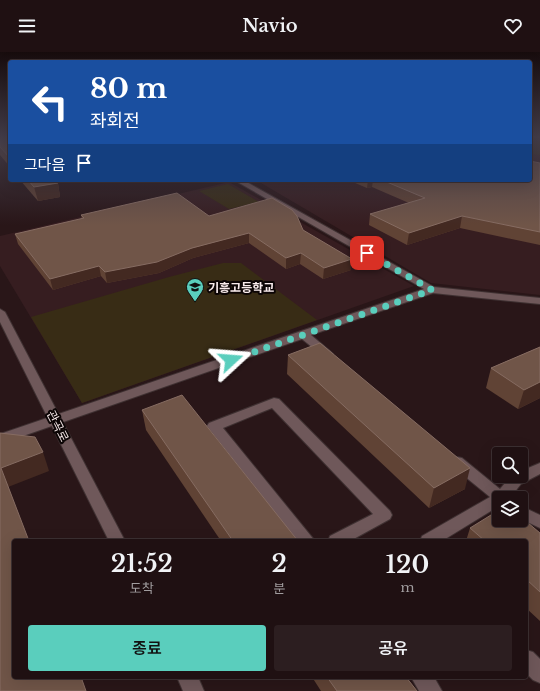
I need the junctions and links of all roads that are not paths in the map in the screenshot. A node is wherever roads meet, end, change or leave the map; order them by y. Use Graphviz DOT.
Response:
graph roads {
  1 [pos="242,182"];
  2 [pos="432,290"];
  3 [pos="540,301"];
  4 [pos="0,312"];
  5 [pos="304,335"];
  6 [pos="340,364"];
  7 [pos="56,421"];
  8 [pos="0,439"];
  9 [pos="447,454"];
  10 [pos="540,468"];
  11 [pos="492,491"];
  12 [pos="507,491"];
  13 [pos="492,503"];
  14 [pos="528,516"];
  15 [pos="540,522"];
  16 [pos="116,539"];
  17 [pos="305,539"];
  18 [pos="340,539"];
  19 [pos="431,539"];
  20 [pos="528,661"];
  21 [pos="540,672"];
  22 [pos="188,679"];
  23 [pos="423,679"];
  24 [pos="194,691"];
  25 [pos="432,691"];
  1 -- 2 [label="street"];
  2 -- 3 [label="street"];
  2 -- 5 [label="street"];
  4 -- 7 [label="street, 관곡로"];
  5 -- 6 [label="street"];
  5 -- 7 [label="street"];
  7 -- 8 [label="street"];
  7 -- 16 [label="street, 관곡로"];
  9 -- 11 [label="street"];
  10 -- 12 [label="street"];
  13 -- 19 [label="street"];
  14 -- 15 [label="street"];
  17 -- 18 [label="street"];
  20 -- 21 [label="street"];
  22 -- 24 [label="street"];
  23 -- 25 [label="street"];
}
